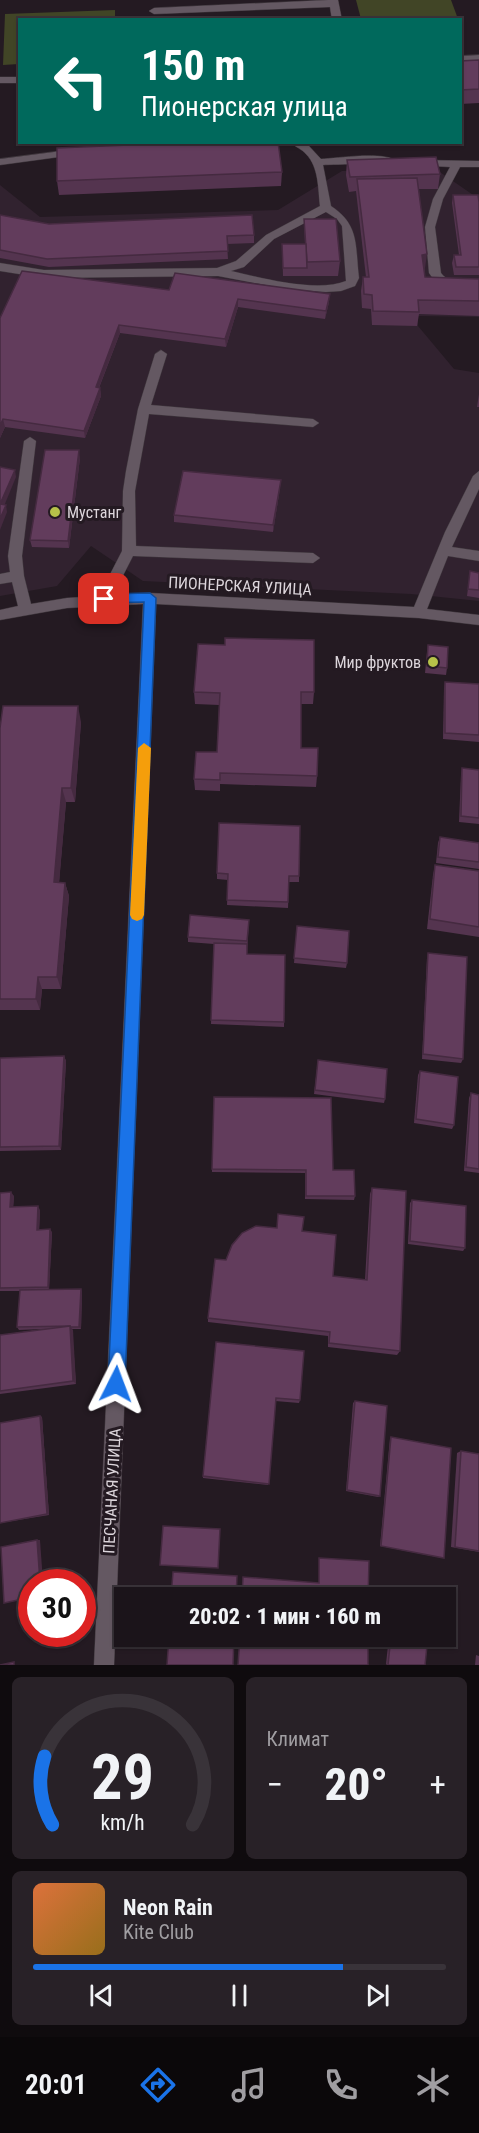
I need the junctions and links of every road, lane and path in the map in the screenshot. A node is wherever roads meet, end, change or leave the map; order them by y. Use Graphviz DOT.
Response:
graph roads {
  1 [pos="333,2"];
  2 [pos="154,11"];
  3 [pos="337,18"];
  4 [pos="479,58"];
  5 [pos="462,59"];
  6 [pos="0,80"];
  7 [pos="18,80"];
  8 [pos="299,144"];
  9 [pos="93,151"];
  10 [pos="0,162"];
  11 [pos="320,162"];
  12 [pos="479,164"];
  13 [pos="456,165"];
  14 [pos="326,207"];
  15 [pos="0,267"];
  16 [pos="218,272"];
  17 [pos="479,286"];
  18 [pos="161,354"];
  19 [pos="144,410"];
  20 [pos="313,423"];
  21 [pos="30,441"];
  22 [pos="479,476"];
  23 [pos="444,550"];
  24 [pos="129,551"];
  25 [pos="479,556"];
  26 [pos="313,558"];
  27 [pos="17,576"];
  28 [pos="0,579"];
  29 [pos="150,598"];
  30 [pos="104,599"];
  31 [pos="27,610"];
  32 [pos="419,614"];
  33 [pos="0,615"];
  34 [pos="479,620"];
  35 [pos="104,1665"];
  1 -- 2 [label="street"];
  1 -- 3 [label="street"];
  4 -- 5 [label="street"];
  6 -- 7 [label="street"];
  8 -- 11 [label="street"];
  9 -- 10 [label="street"];
  11 -- 13 [label="street"];
  11 -- 14 [label="street"];
  12 -- 13 [label="street"];
  13 -- 17 [label="street"];
  14 -- 16 [label="street"];
  14 -- 16 [label="street"];
  15 -- 16 [label="street"];
  18 -- 19 [label="street"];
  19 -- 20 [label="street"];
  19 -- 24 [label="street"];
  21 -- 27 [label="street"];
  22 -- 23 [label="street"];
  23 -- 25 [label="street"];
  23 -- 32 [label="street"];
  24 -- 26 [label="street"];
  24 -- 30 [label="street"];
  27 -- 28 [label="street"];
  27 -- 31 [label="street"];
  29 -- 30 [label="street, ПИОНЕРСКАЯ УЛИЦА"];
  29 -- 32 [label="street, ПИОНЕРСКАЯ УЛИЦА"];
  29 -- 35 [label="street, ПЕСЧАНАЯ УЛИЦА"];
  30 -- 31 [label="street, ПИОНЕРСКАЯ УЛИЦА"];
  31 -- 33 [label="street, ПИОНЕРСКАЯ УЛИЦА"];
  32 -- 34 [label="street, ПИОНЕРСКАЯ УЛИЦА"];
}
